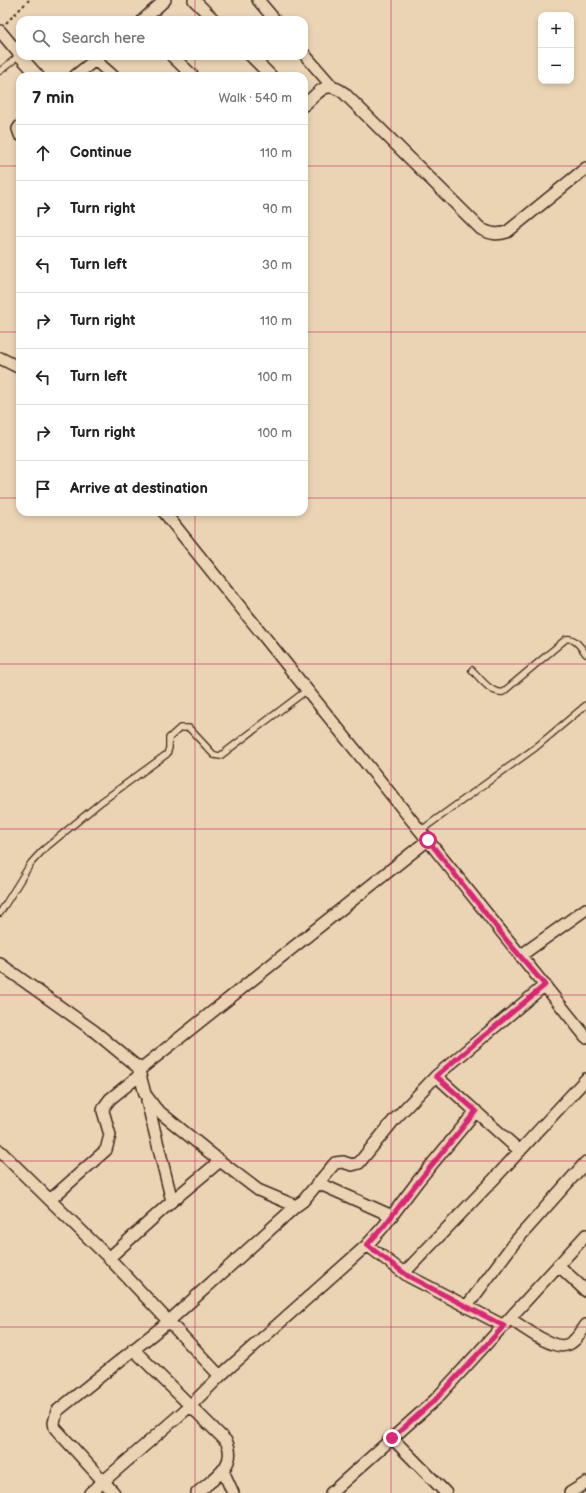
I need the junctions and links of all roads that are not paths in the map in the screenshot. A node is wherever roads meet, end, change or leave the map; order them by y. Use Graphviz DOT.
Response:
graph roads {
  1 [pos="164,0"];
  2 [pos="194,0"];
  3 [pos="258,0"];
  4 [pos="147,16"];
  5 [pos="210,16"];
  6 [pos="272,16"];
  7 [pos="2,28"];
  8 [pos="16,50"];
  9 [pos="16,59"];
  10 [pos="308,59"];
  11 [pos="24,60"];
  12 [pos="95,60"];
  13 [pos="100,60"];
  14 [pos="176,60"];
  15 [pos="255,60"];
  16 [pos="0,71"];
  17 [pos="34,72"];
  18 [pos="80,72"];
  19 [pos="110,72"];
  20 [pos="189,72"];
  21 [pos="267,72"];
  22 [pos="331,86"];
  23 [pos="308,101"];
  24 [pos="586,168"];
  25 [pos="0,358"];
  26 [pos="16,366"];
  27 [pos="167,516"];
  28 [pos="586,654"];
  29 [pos="472,670"];
  30 [pos="307,690"];
  31 [pos="586,705"];
  32 [pos="420,831"];
  33 [pos="428,840"];
  34 [pos="586,909"];
  35 [pos="0,913"];
  36 [pos="520,956"];
  37 [pos="0,964"];
  38 [pos="545,985"];
  39 [pos="586,1037"];
  40 [pos="139,1071"];
  41 [pos="436,1076"];
  42 [pos="586,1079"];
  43 [pos="145,1094"];
  44 [pos="476,1111"];
  45 [pos="0,1150"];
  46 [pos="520,1151"];
  47 [pos="220,1161"];
  48 [pos="586,1162"];
  49 [pos="318,1183"];
  50 [pos="50,1200"];
  51 [pos="172,1201"];
  52 [pos="296,1206"];
  53 [pos="392,1216"];
  54 [pos="586,1235"];
  55 [pos="367,1245"];
  56 [pos="109,1258"];
  57 [pos="558,1265"];
  58 [pos="404,1272"];
  59 [pos="586,1291"];
  60 [pos="467,1306"];
  61 [pos="168,1322"];
  62 [pos="507,1322"];
  63 [pos="586,1325"];
  64 [pos="133,1349"];
  65 [pos="220,1376"];
  66 [pos="190,1406"];
  67 [pos="392,1438"];
  68 [pos="223,1471"];
  69 [pos="103,1481"];
  70 [pos="586,1483"];
  71 [pos="90,1493"];
  72 [pos="114,1493"];
  73 [pos="197,1493"];
  74 [pos="233,1493"];
  75 [pos="331,1493"];
  76 [pos="446,1493"];
  77 [pos="570,1493"];
  1 -- 4 [label="street"];
  2 -- 5 [label="street"];
  3 -- 6 [label="street"];
  7 -- 8 [label="street"];
  9 -- 16 [label="lane"];
  10 -- 22 [label="street"];
  11 -- 17 [label="street"];
  12 -- 18 [label="street"];
  13 -- 19 [label="street"];
  14 -- 20 [label="street"];
  15 -- 21 [label="street"];
  22 -- 23 [label="street"];
  22 -- 24 [label="street"];
  25 -- 26 [label="street"];
  27 -- 30 [label="street"];
  28 -- 29 [label="lane"];
  30 -- 32 [label="street"];
  30 -- 35 [label="lane"];
  31 -- 32 [label="lane"];
  32 -- 33 [label="street"];
  33 -- 36 [label="street"];
  33 -- 40 [label="street"];
  34 -- 36 [label="street"];
  36 -- 38 [label="street"];
  37 -- 40 [label="street"];
  38 -- 39 [label="street"];
  38 -- 41 [label="street"];
  40 -- 43 [label="street"];
  40 -- 50 [label="street"];
  41 -- 44 [label="street"];
  41 -- 49 [label="street"];
  42 -- 46 [label="street"];
  43 -- 47 [label="street"];
  43 -- 51 [label="street"];
  44 -- 46 [label="street"];
  44 -- 53 [label="street"];
  45 -- 50 [label="street"];
  46 -- 58 [label="street"];
  47 -- 51 [label="street"];
  47 -- 52 [label="street"];
  48 -- 60 [label="street"];
  49 -- 52 [label="street"];
  49 -- 53 [label="street"];
  50 -- 56 [label="street"];
  51 -- 56 [label="street"];
  52 -- 61 [label="street"];
  53 -- 55 [label="street"];
  54 -- 57 [label="street"];
  55 -- 58 [label="street"];
  55 -- 65 [label="street"];
  56 -- 61 [label="street"];
  57 -- 59 [label="street"];
  57 -- 62 [label="street"];
  58 -- 60 [label="street"];
  60 -- 62 [label="street"];
  61 -- 64 [label="street"];
  61 -- 65 [label="street"];
  62 -- 63 [label="street"];
  62 -- 67 [label="street"];
  64 -- 66 [label="street"];
  64 -- 69 [label="street"];
  65 -- 66 [label="street"];
  66 -- 68 [label="street"];
  66 -- 69 [label="street"];
  67 -- 75 [label="street"];
  67 -- 76 [label="street"];
  68 -- 73 [label="street"];
  68 -- 74 [label="street"];
  69 -- 71 [label="street"];
  69 -- 72 [label="street"];
  70 -- 77 [label="street"];
}
